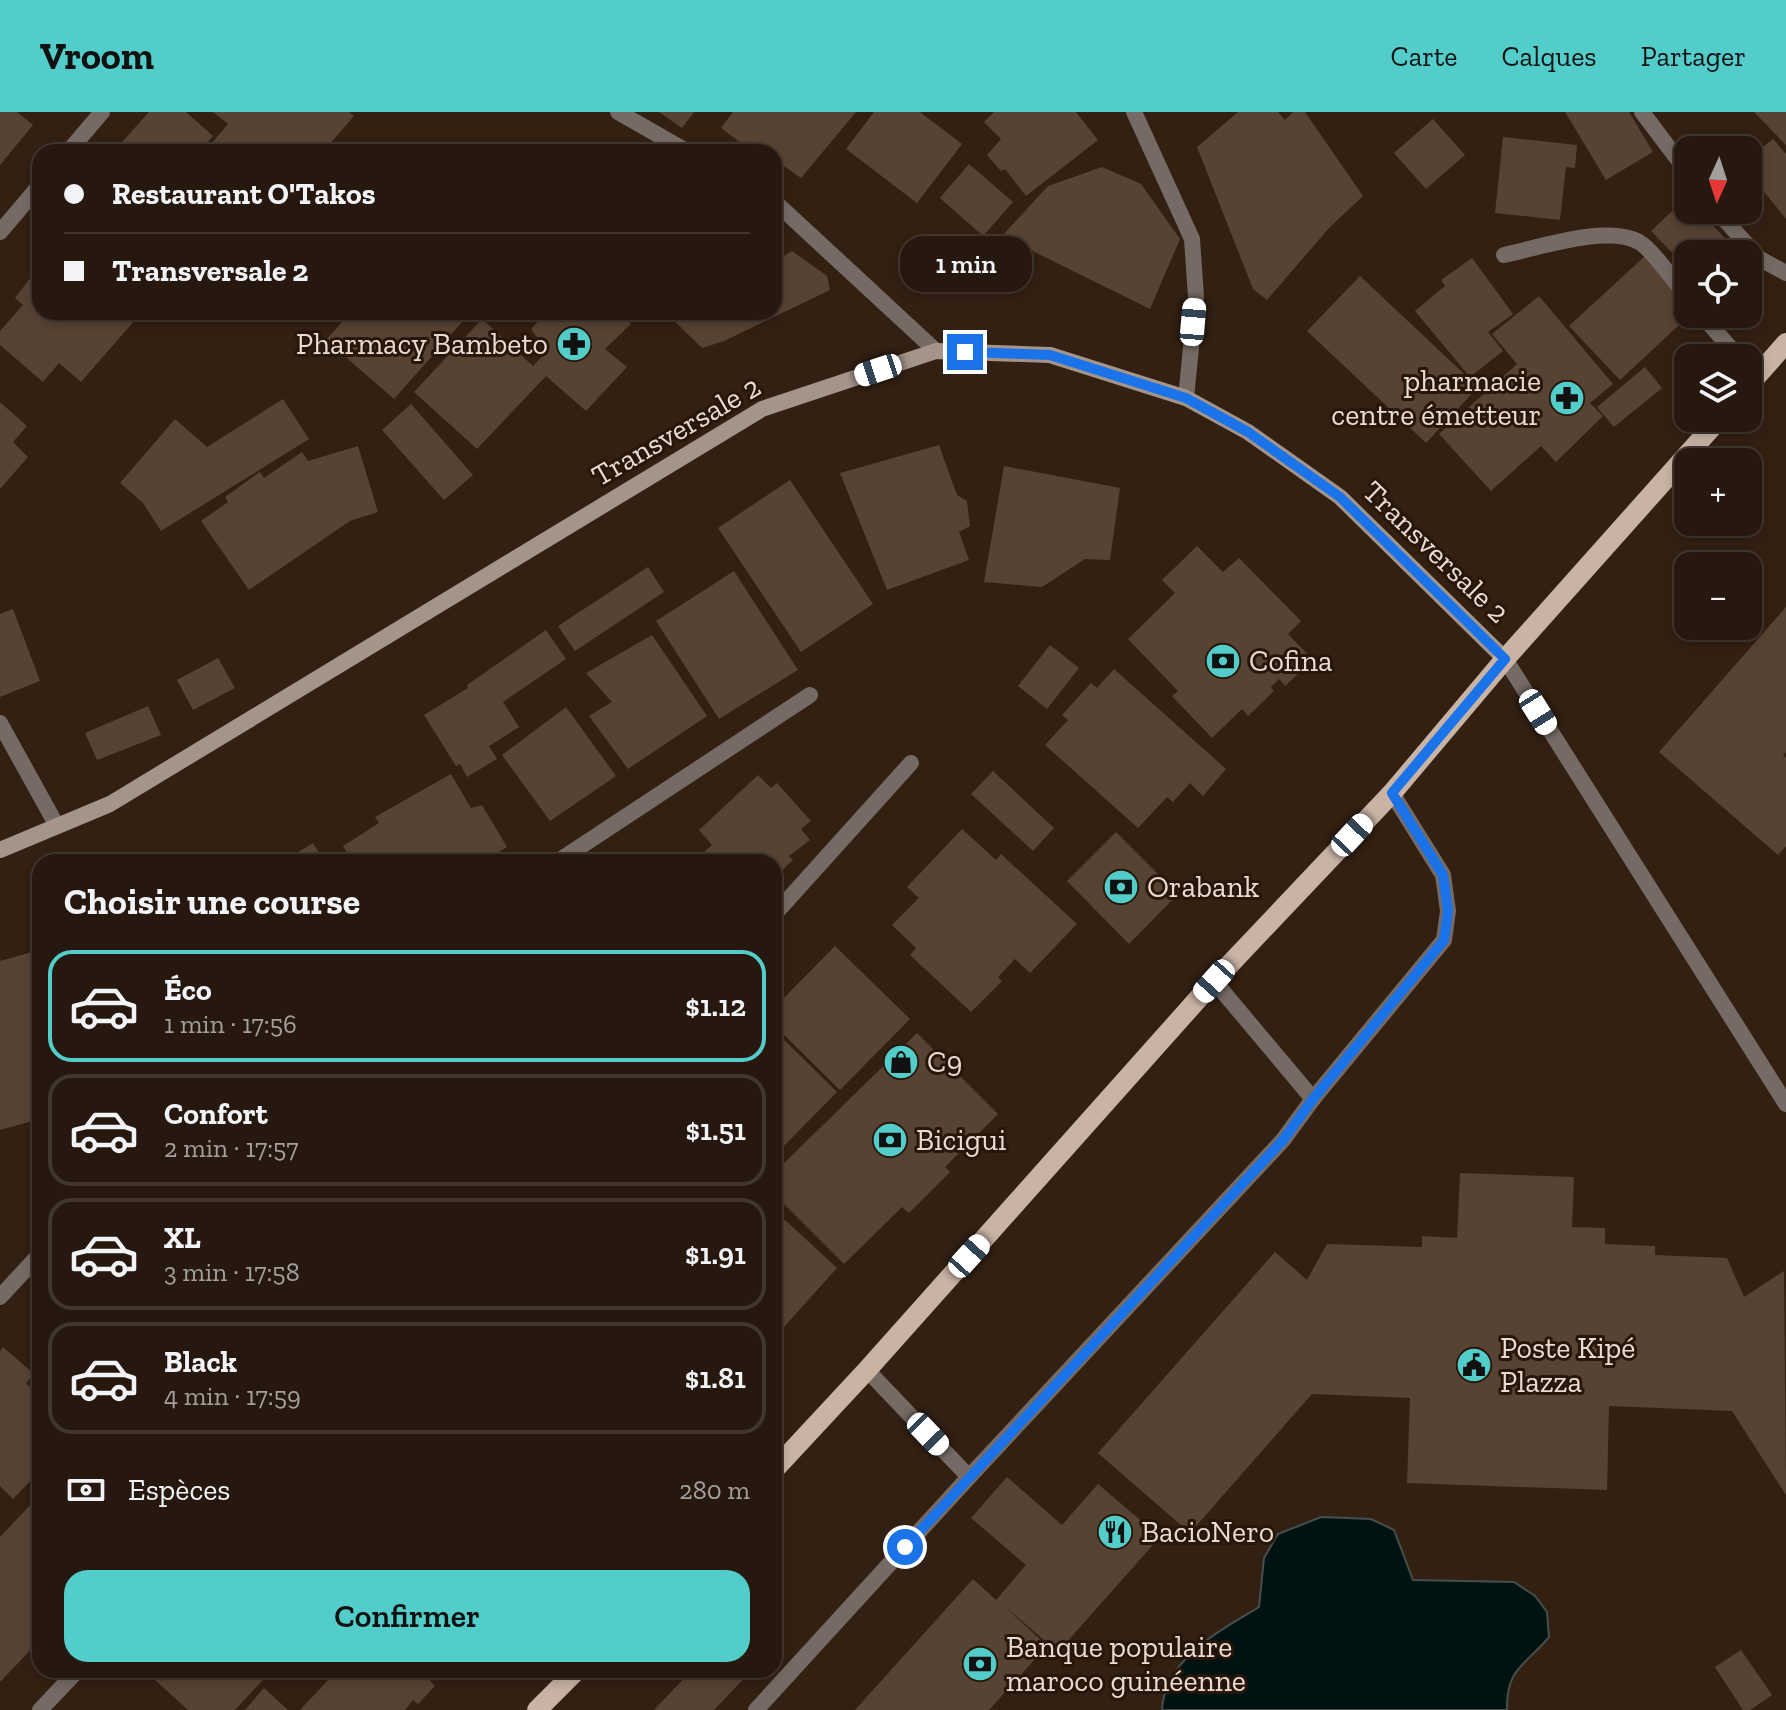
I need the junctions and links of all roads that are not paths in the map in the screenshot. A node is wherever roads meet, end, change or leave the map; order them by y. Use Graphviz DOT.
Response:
graph roads {
  1 [pos="102,112"];
  2 [pos="618,112"];
  3 [pos="1134,112"];
  4 [pos="1642,112"];
  5 [pos="75,144"];
  6 [pos="674,144"];
  7 [pos="1674,154"];
  8 [pos="32,194"];
  9 [pos="782,208"];
  10 [pos="1729,224"];
  11 [pos="0,232"];
  12 [pos="1504,255"];
  13 [pos="1786,273"];
  14 [pos="1674,282"];
  15 [pos="1713,328"];
  16 [pos="1786,343"];
  17 [pos="1727,344"];
  18 [pos="936,351"];
  19 [pos="1762,367"];
  20 [pos="1186,398"];
  21 [pos="1708,432"];
  22 [pos="1505,659"];
  23 [pos="810,695"];
  24 [pos="0,723"];
  25 [pos="911,763"];
  26 [pos="1392,793"];
  27 [pos="57,826"];
  28 [pos="0,850"];
  29 [pos="569,854"];
  30 [pos="782,906"];
  31 [pos="1214,981"];
  32 [pos="1313,1099"];
  33 [pos="1786,1104"];
  34 [pos="32,1263"];
  35 [pos="0,1297"];
  36 [pos="867,1370"];
  37 [pos="782,1461"];
  38 [pos="969,1477"];
  39 [pos="70,1678"];
  40 [pos="569,1678"];
  41 [pos="40,1710"];
  42 [pos="537,1710"];
  43 [pos="756,1710"];
  1 -- 5 [label="street"];
  2 -- 6 [label="street"];
  3 -- 20 [label="street"];
  4 -- 7 [label="street"];
  8 -- 11 [label="street"];
  9 -- 18 [label="street"];
  10 -- 13 [label="street"];
  12 -- 14 [label="street"];
  15 -- 17 [label="street"];
  16 -- 19 [label="main road"];
  18 -- 20 [label="main road, Transversale 2"];
  18 -- 27 [label="main road, Transversale 2"];
  20 -- 22 [label="main road, Transversale 2"];
  21 -- 22 [label="main road"];
  22 -- 26 [label="main road"];
  22 -- 33 [label="street"];
  23 -- 29 [label="street"];
  24 -- 27 [label="street"];
  25 -- 30 [label="street"];
  26 -- 31 [label="main road"];
  26 -- 32 [label="street"];
  27 -- 28 [label="main road, Transversale 2"];
  31 -- 32 [label="street"];
  31 -- 36 [label="main road"];
  32 -- 38 [label="street"];
  34 -- 35 [label="street"];
  36 -- 37 [label="main road"];
  36 -- 38 [label="street"];
  38 -- 43 [label="street"];
  39 -- 41 [label="street"];
  40 -- 42 [label="main road"];
}
